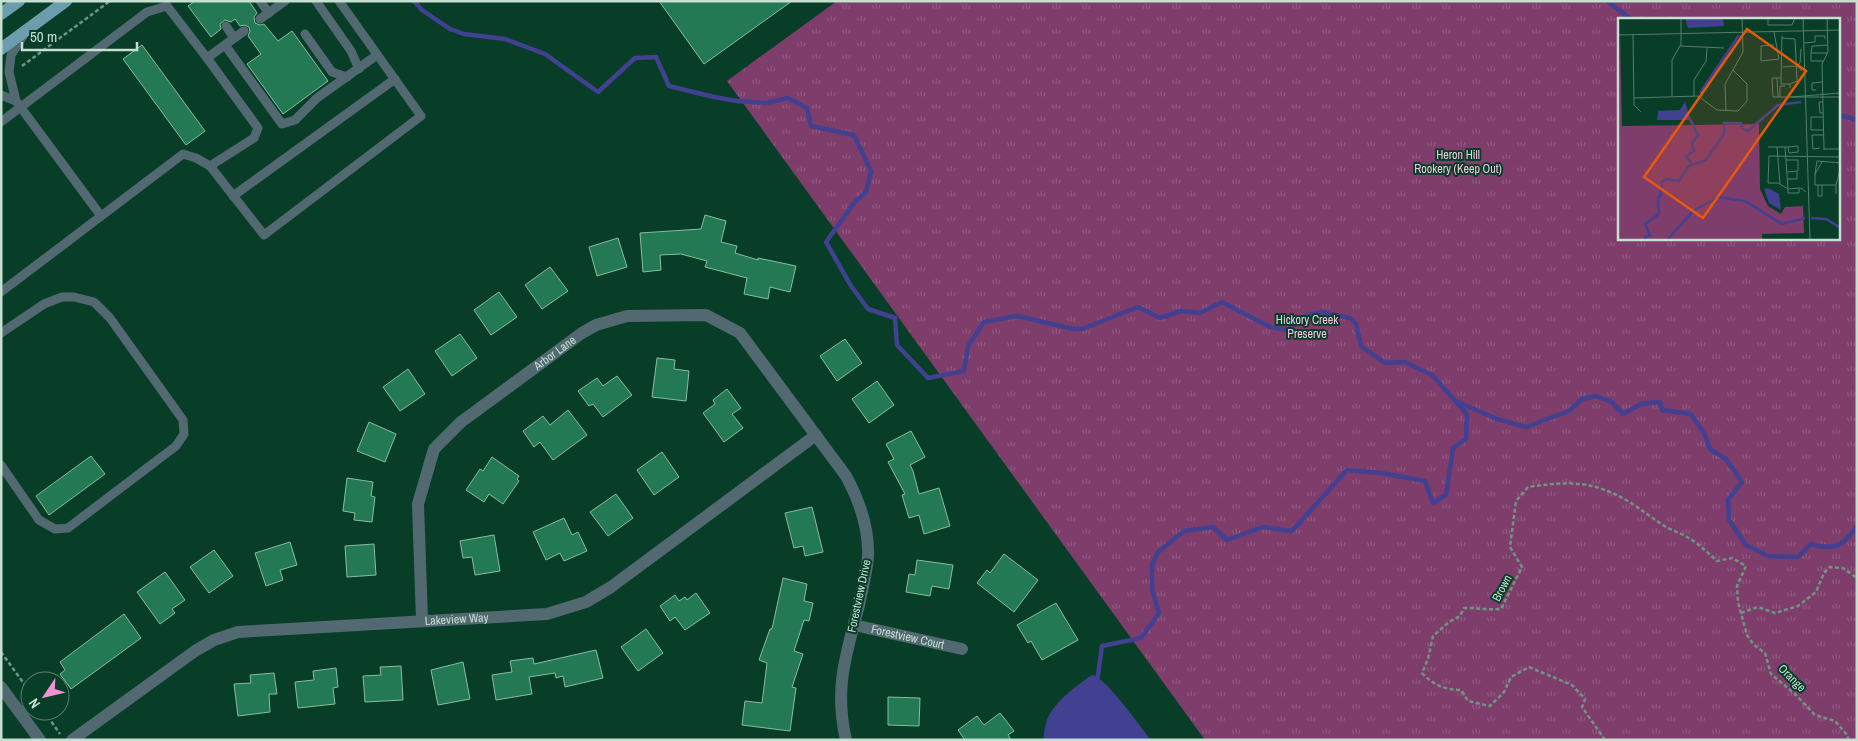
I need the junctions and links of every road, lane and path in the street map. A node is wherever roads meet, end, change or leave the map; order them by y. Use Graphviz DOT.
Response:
graph roads {
  1 [pos="18,1"];
  2 [pos="66,1"];
  3 [pos="110,1"];
  4 [pos="260,1"];
  5 [pos="285,1"];
  6 [pos="316,1"];
  7 [pos="338,1"];
  8 [pos="170,4"];
  9 [pos="269,13"];
  10 [pos="1,14"];
  11 [pos="260,19"];
  12 [pos="226,26"];
  13 [pos="26,31"];
  14 [pos="244,31"];
  15 [pos="305,34"];
  16 [pos="234,38"];
  17 [pos="225,45"];
  18 [pos="1,49"];
  19 [pos="377,55"];
  20 [pos="207,58"];
  21 [pos="360,69"];
  22 [pos="10,76"];
  23 [pos="347,77"];
  24 [pos="395,79"];
  25 [pos="1,95"];
  26 [pos="18,104"];
  27 [pos="1,122"];
  28 [pos="210,166"];
  29 [pos="233,196"];
  30 [pos="102,216"];
  31 [pos="1,292"];
  32 [pos="1,333"];
  33 [pos="816,435"];
  34 [pos="1,464"];
  35 [pos="1746,566"];
  36 [pos="1857,578"];
  37 [pos="1741,613"];
  38 [pos="422,620"];
  39 [pos="854,625"];
  40 [pos="962,649"];
  41 [pos="1,652"];
  42 [pos="20,678"];
  43 [pos="1,687"];
  44 [pos="51,721"];
  45 [pos="40,740"];
  46 [pos="64,740"];
  47 [pos="72,740"];
  48 [pos="846,740"];
  49 [pos="1605,740"];
  50 [pos="1848,740"];
  1 -- 10 [label="main road"];
  2 -- 13 [label="main road"];
  3 -- 22 [label="path"];
  4 -- 9 [label="lane"];
  5 -- 9 [label="lane"];
  6 -- 21 [label="lane"];
  7 -- 19 [label="lane"];
  8 -- 20 [label="lane"];
  8 -- 26 [label="lane"];
  9 -- 11 [label="lane"];
  12 -- 16 [label="lane"];
  13 -- 18 [label="main road"];
  13 -- 22 [label="lane"];
  14 -- 16 [label="lane"];
  15 -- 23 [label="lane"];
  16 -- 17 [label="lane"];
  17 -- 20 [label="lane"];
  17 -- 23 [label="lane"];
  19 -- 21 [label="lane"];
  19 -- 24 [label="lane"];
  20 -- 28 [label="lane"];
  21 -- 23 [label="lane"];
  22 -- 26 [label="lane"];
  24 -- 29 [label="lane"];
  24 -- 29 [label="lane"];
  25 -- 26 [label="lane"];
  26 -- 27 [label="lane"];
  26 -- 30 [label="lane"];
  28 -- 29 [label="lane"];
  28 -- 30 [label="lane"];
  30 -- 31 [label="lane"];
  32 -- 34 [label="lane"];
  33 -- 38 [label="street, Lakeview Way"];
  33 -- 38 [label="street, Arbor Lane"];
  33 -- 39 [label="street, Forestview Drive"];
  35 -- 37 [label="path, Orange"];
  35 -- 49 [label="path, Brown"];
  36 -- 37 [label="path"];
  37 -- 50 [label="path, Orange"];
  38 -- 47 [label="street, Lakeview Way"];
  39 -- 40 [label="street, Forestview Court"];
  39 -- 48 [label="street, Forestview Drive"];
  41 -- 42 [label="path"];
  43 -- 45 [label="street"];
  44 -- 46 [label="path"];
}
